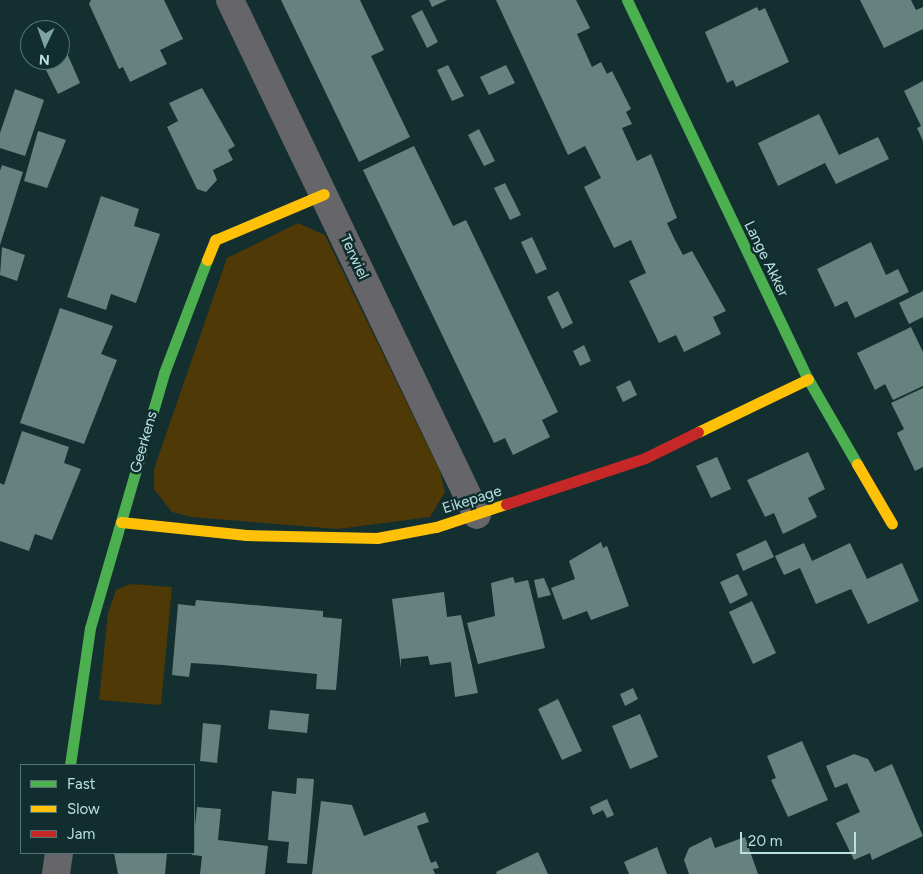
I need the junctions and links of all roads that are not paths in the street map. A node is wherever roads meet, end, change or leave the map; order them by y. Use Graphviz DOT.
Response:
graph roads {
  1 [pos="230,0"];
  2 [pos="627,0"];
  3 [pos="324,194"];
  4 [pos="808,379"];
  5 [pos="476,514"];
  6 [pos="121,522"];
  7 [pos="892,524"];
  8 [pos="70,764"];
  9 [pos="59,854"];
  10 [pos="56,874"];
  1 -- 3 [label="street, Terwiel"];
  2 -- 4 [label="street, Lange Akker"];
  3 -- 5 [label="street, Terwiel"];
  3 -- 6 [label="street, Geerkens"];
  4 -- 5 [label="street, Eikepage"];
  4 -- 7 [label="street, Lange Akker"];
  5 -- 6 [label="street, Eikepage"];
  6 -- 8 [label="street, Geerkens"];
  9 -- 10 [label="street"];
}
